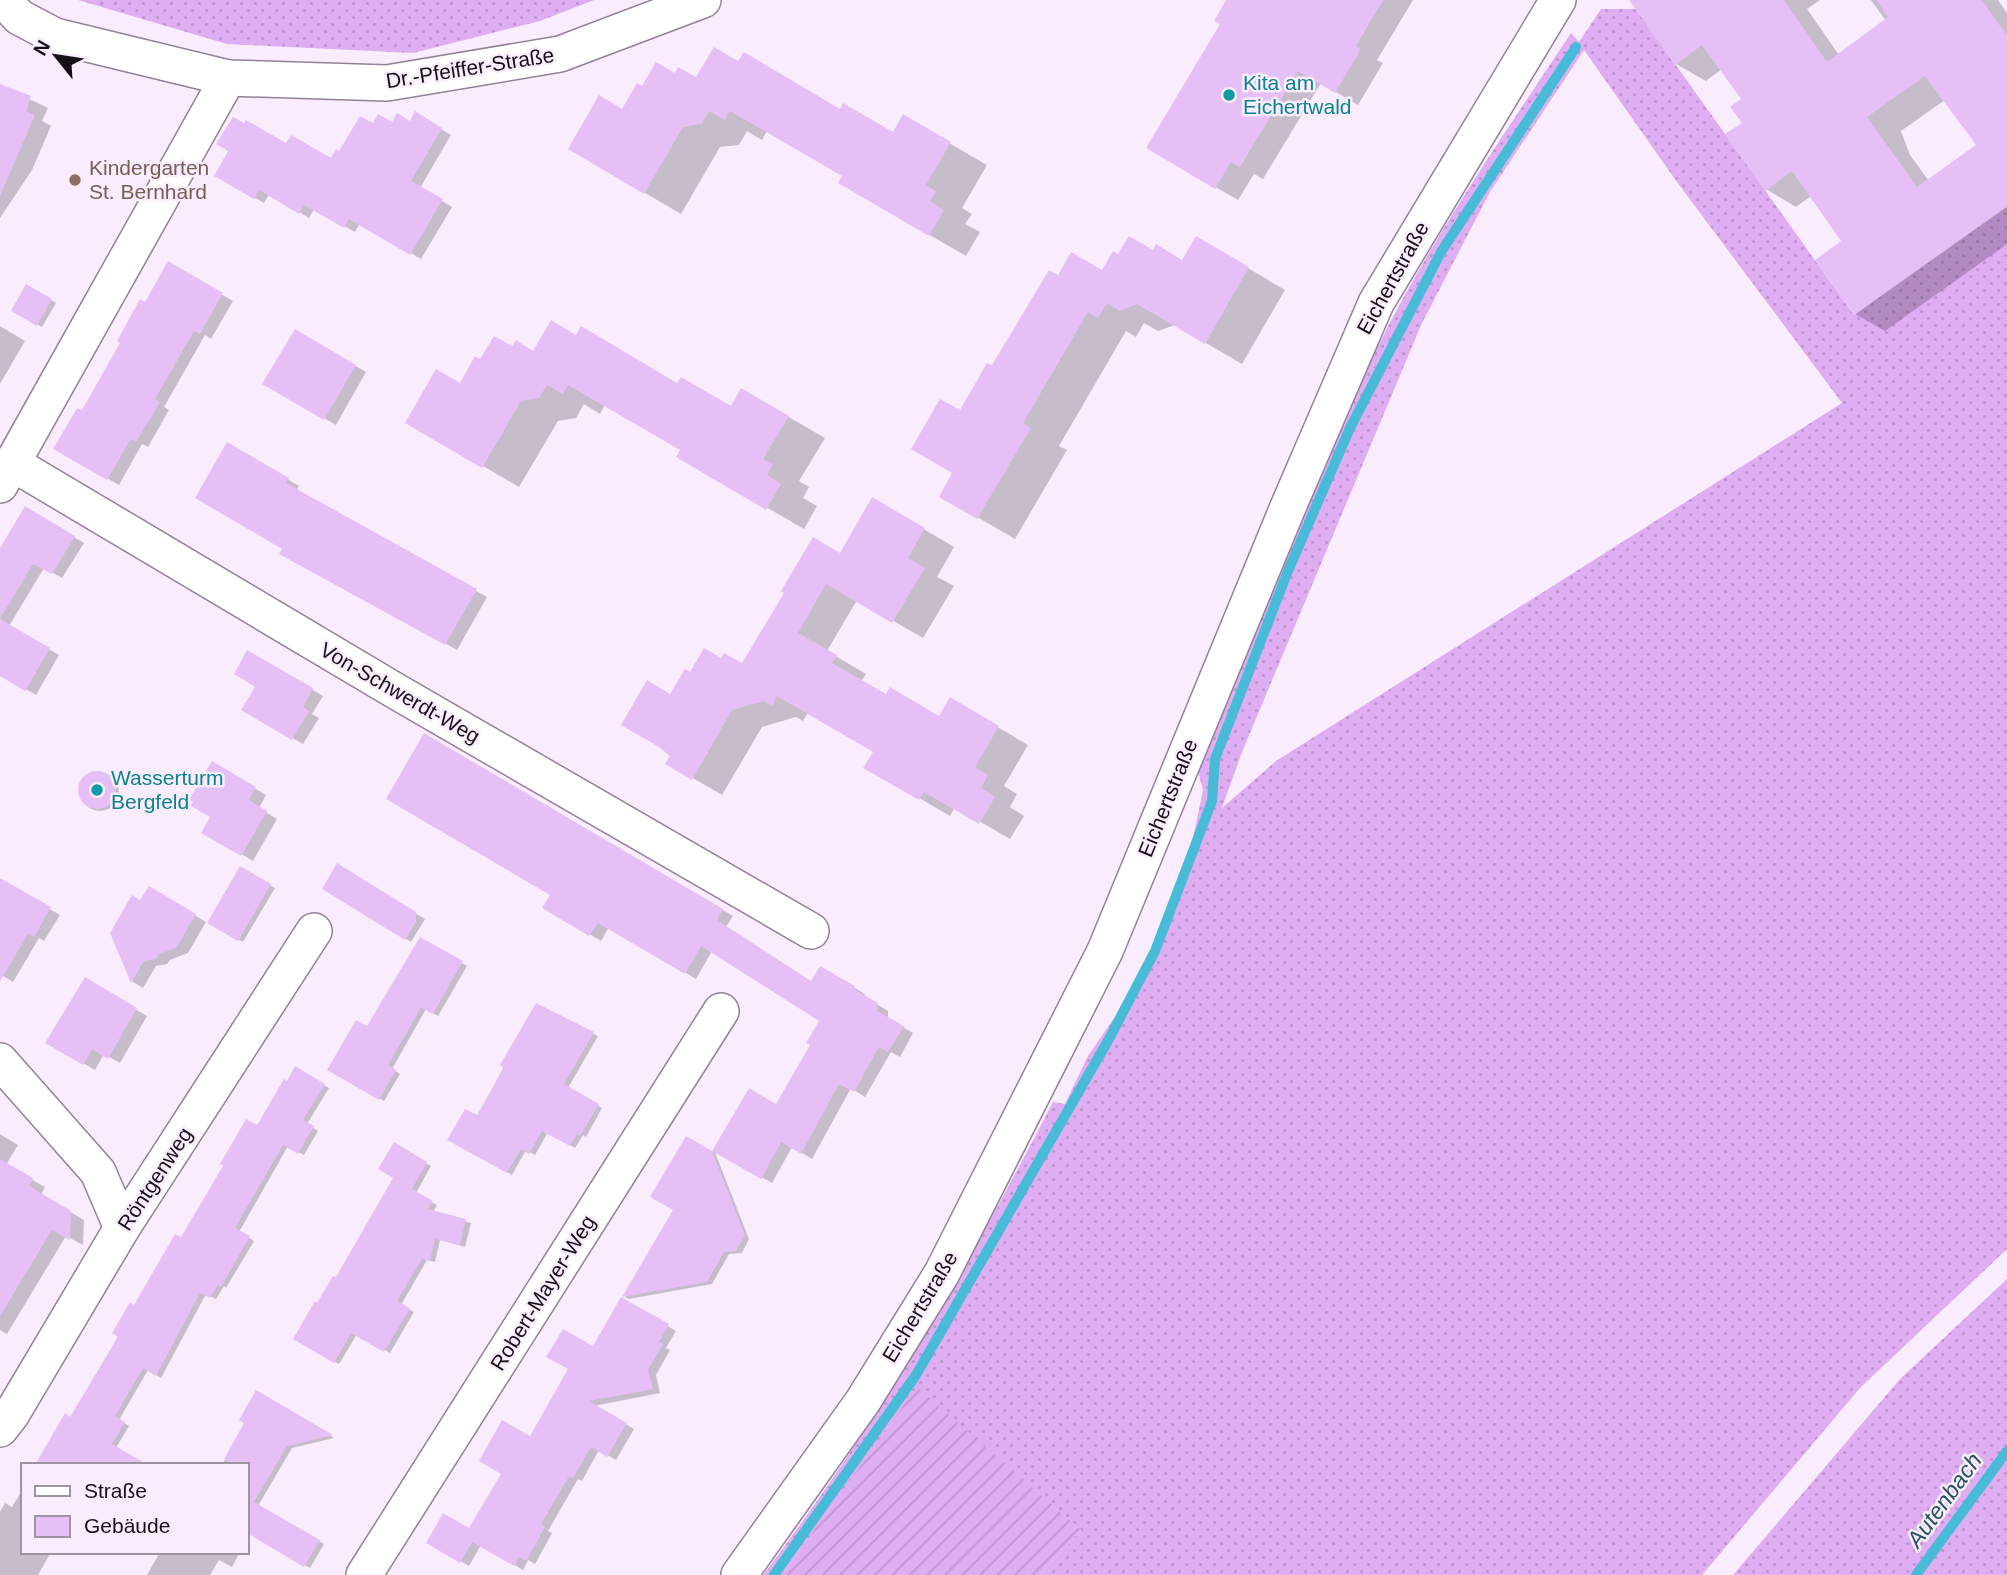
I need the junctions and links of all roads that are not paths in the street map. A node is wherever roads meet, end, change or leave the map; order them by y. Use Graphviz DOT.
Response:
graph roads {
  1 [pos="4,0"];
  2 [pos="703,0"];
  3 [pos="1558,0"];
  4 [pos="228,78"];
  5 [pos="6,474"];
  6 [pos="314,931"];
  7 [pos="811,931"];
  8 [pos="721,1011"];
  9 [pos="0,1060"];
  10 [pos="122,1228"];
  11 [pos="0,1429"];
  12 [pos="364,1575"];
  13 [pos="739,1575"];
  1 -- 4 [label="street, Dr.-Pfeiffer-Straße"];
  2 -- 4 [label="street, Dr.-Pfeiffer-Straße"];
  3 -- 13 [label="street, Eichertstraße"];
  4 -- 5 [label="street"];
  5 -- 7 [label="street, Von-Schwerdt-Weg"];
  6 -- 10 [label="street, Röntgenweg"];
  8 -- 12 [label="street, Robert-Mayer-Weg"];
  9 -- 10 [label="street"];
  10 -- 11 [label="street, Röntgenweg"];
}
